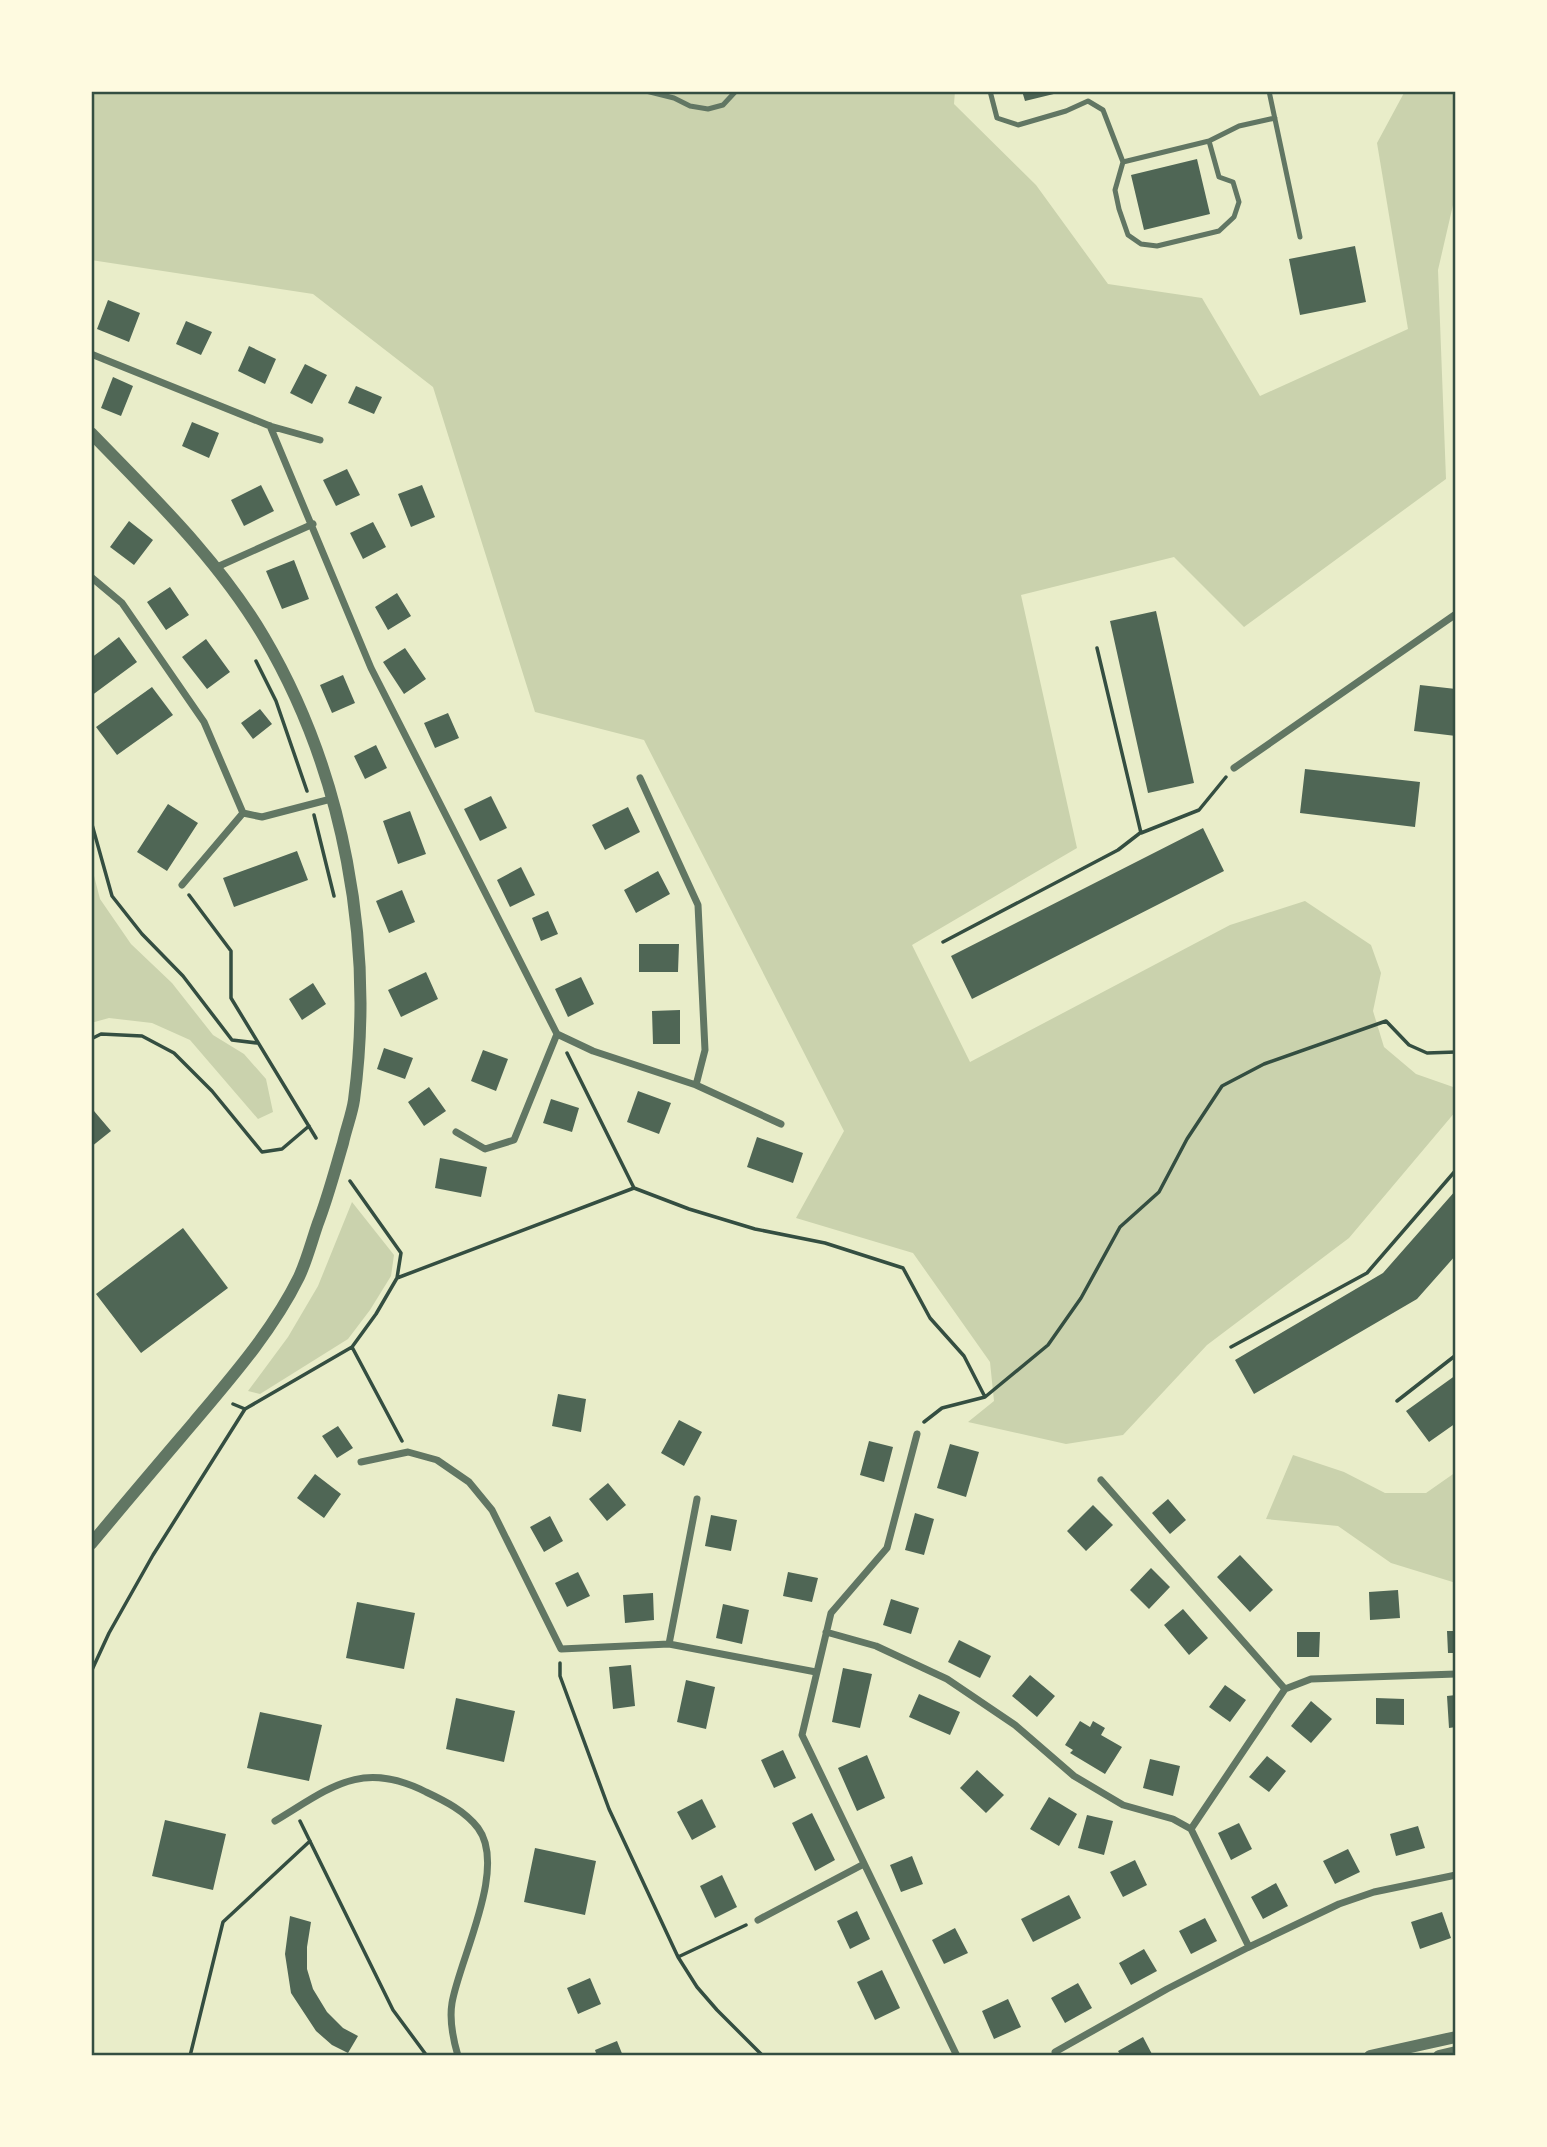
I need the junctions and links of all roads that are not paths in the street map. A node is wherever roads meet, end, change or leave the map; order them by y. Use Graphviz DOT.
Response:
graph roads {
  1 [pos="646,91"];
  2 [pos="736,91"];
  3 [pos="990,91"];
  4 [pos="1089,91"];
  5 [pos="1269,91"];
  6 [pos="1088,101"];
  7 [pos="1275,118"];
  8 [pos="1209,141"];
  9 [pos="1122,162"];
  10 [pos="1300,237"];
  11 [pos="91,354"];
  12 [pos="270,426"];
  13 [pos="91,433"];
  14 [pos="320,440"];
  15 [pos="313,524"];
  16 [pos="217,567"];
  17 [pos="91,577"];
  18 [pos="1456,614"];
  19 [pos="1234,768"];
  20 [pos="640,778"];
  21 [pos="331,799"];
  22 [pos="243,813"];
  23 [pos="182,885"];
  24 [pos="557,1034"];
  25 [pos="695,1085"];
  26 [pos="781,1124"];
  27 [pos="456,1132"];
  28 [pos="917,1434"];
  29 [pos="361,1462"];
  30 [pos="1101,1480"];
  31 [pos="697,1499"];
  32 [pos="91,1544"];
  33 [pos="826,1632"];
  34 [pos="669,1644"];
  35 [pos="816,1672"];
  36 [pos="1456,1674"];
  37 [pos="1285,1689"];
  38 [pos="275,1821"];
  39 [pos="1191,1829"];
  40 [pos="862,1865"];
  41 [pos="1456,1875"];
  42 [pos="758,1920"];
  43 [pos="1250,1947"];
  44 [pos="1456,2038"];
  45 [pos="1456,2052"];
  46 [pos="1053,2055"];
  47 [pos="458,2056"];
  48 [pos="957,2056"];
  49 [pos="1370,2056"];
  50 [pos="1439,2056"];
  1 -- 2 [label="lane"];
  3 -- 6 [label="lane"];
  4 -- 6 [label="lane"];
  5 -- 7 [label="lane"];
  6 -- 9 [label="lane"];
  7 -- 8 [label="lane"];
  7 -- 10 [label="lane"];
  8 -- 9 [label="lane"];
  8 -- 9 [label="lane"];
  11 -- 12 [label="street"];
  12 -- 14 [label="street"];
  12 -- 15 [label="street"];
  13 -- 16 [label="street"];
  15 -- 16 [label="street"];
  15 -- 24 [label="street"];
  16 -- 21 [label="street"];
  17 -- 22 [label="street"];
  18 -- 19 [label="street"];
  20 -- 25 [label="street"];
  21 -- 22 [label="street"];
  21 -- 32 [label="street"];
  22 -- 23 [label="street"];
  24 -- 25 [label="street"];
  24 -- 27 [label="street"];
  25 -- 26 [label="street"];
  28 -- 33 [label="street"];
  29 -- 34 [label="street"];
  30 -- 37 [label="street"];
  31 -- 34 [label="street"];
  33 -- 35 [label="street"];
  33 -- 39 [label="street"];
  34 -- 35 [label="street"];
  35 -- 40 [label="street"];
  36 -- 37 [label="street"];
  37 -- 39 [label="street"];
  38 -- 47 [label="street"];
  39 -- 43 [label="street"];
  40 -- 42 [label="street"];
  40 -- 48 [label="street"];
  41 -- 43 [label="street"];
  43 -- 46 [label="street"];
  44 -- 49 [label="street"];
  45 -- 50 [label="street"];
}
